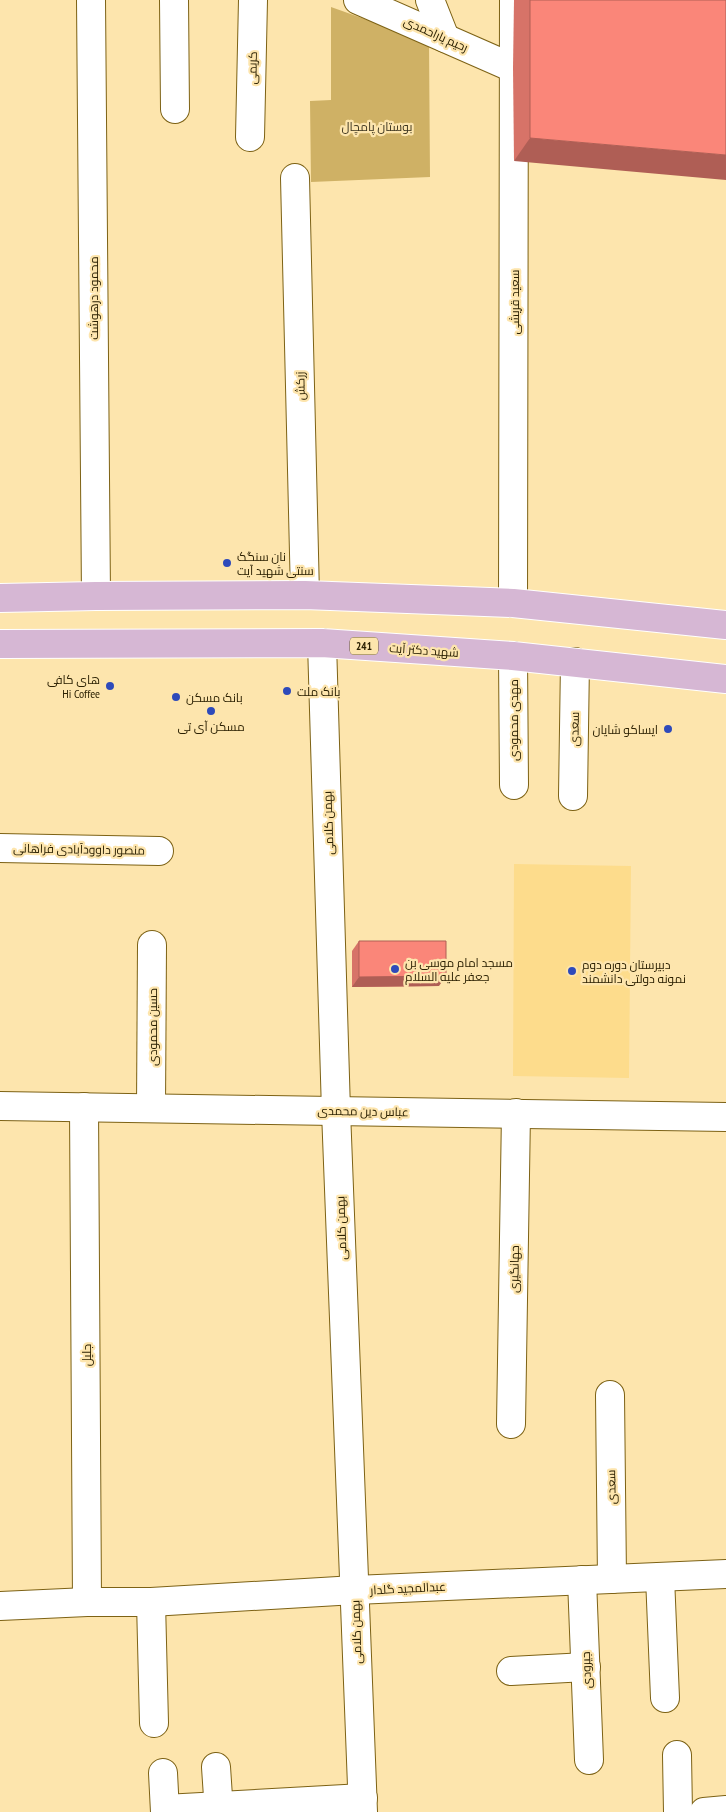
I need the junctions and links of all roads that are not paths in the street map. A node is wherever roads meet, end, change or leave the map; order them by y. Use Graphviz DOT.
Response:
graph roads {
  1 [pos="91,0"];
  2 [pos="174,0"];
  3 [pos="253,0"];
  4 [pos="358,0"];
  5 [pos="430,0"];
  6 [pos="514,0"];
  7 [pos="445,38"];
  8 [pos="513,68"];
  9 [pos="551,69"];
  10 [pos="175,109"];
  11 [pos="250,137"];
  12 [pos="295,178"];
  13 [pos="305,595"];
  14 [pos="96,596"];
  15 [pos="0,598"];
  16 [pos="513,603"];
  17 [pos="726,625"];
  18 [pos="322,643"];
  19 [pos="0,644"];
  20 [pos="513,656"];
  21 [pos="575,662"];
  22 [pos="726,679"];
  23 [pos="514,785"];
  24 [pos="572,796"];
  25 [pos="0,848"];
  26 [pos="159,850"];
  27 [pos="152,945"];
  28 [pos="0,1106"];
  29 [pos="84,1107"];
  30 [pos="151,1108"];
  31 [pos="336,1111"];
  32 [pos="516,1114"];
  33 [pos="726,1117"];
  34 [pos="610,1396"];
  35 [pos="511,1424"];
  36 [pos="726,1574"];
  37 [pos="660,1577"];
  38 [pos="612,1579"];
  39 [pos="582,1580"];
  40 [pos="355,1590"];
  41 [pos="87,1602"];
  42 [pos="151,1602"];
  43 [pos="0,1606"];
  44 [pos="586,1667"];
  45 [pos="511,1671"];
  46 [pos="665,1698"];
  47 [pos="154,1723"];
  48 [pos="677,1755"];
  49 [pos="589,1760"];
  50 [pos="216,1767"];
  51 [pos="163,1773"];
  52 [pos="363,1805"];
  53 [pos="219,1809"];
  54 [pos="726,1810"];
  55 [pos="165,1811"];
  56 [pos="678,1812"];
  57 [pos="704,1812"];
  1 -- 14 [label="street, محمود درهوشت"];
  2 -- 10 [label="street"];
  3 -- 11 [label="street, کریمی"];
  4 -- 7 [label="street, رحیم یاراحمدی"];
  5 -- 7 [label="street"];
  6 -- 8 [label="street, سعید قریشی"];
  7 -- 8 [label="street, رحیم یاراحمدی"];
  8 -- 9 [label="street"];
  8 -- 16 [label="street, سعید قریشی"];
  12 -- 13 [label="street, زرکش"];
  13 -- 14 [label="main road"];
  13 -- 16 [label="main road"];
  14 -- 15 [label="main road"];
  16 -- 17 [label="main road"];
  18 -- 19 [label="main road, شهید دکتر آیت / 241"];
  18 -- 20 [label="main road, شهید دکتر آیت / 241"];
  18 -- 31 [label="street, بهمن کلامی"];
  20 -- 21 [label="main road, شهید دکتر آیت / 241"];
  20 -- 23 [label="street, مهدی محمودی"];
  21 -- 22 [label="main road, شهید دکتر آیت / 241"];
  21 -- 24 [label="street, سعدی"];
  25 -- 26 [label="street, منصور داوودآبادی فراهانی"];
  27 -- 30 [label="street, حسین محمودی"];
  28 -- 29 [label="street, عباس دین محمدی"];
  29 -- 30 [label="street, عباس دین محمدی"];
  29 -- 41 [label="street, جلیل"];
  30 -- 31 [label="street, عباس دین محمدی"];
  31 -- 32 [label="street, عباس دین محمدی"];
  31 -- 40 [label="street, بهمن کلامی"];
  32 -- 33 [label="street, عباس دین محمدی"];
  32 -- 35 [label="street, جهانگیری"];
  34 -- 38 [label="street, سعدی"];
  36 -- 37 [label="street, عبدالمجید گلدار"];
  37 -- 38 [label="street, عبدالمجید گلدار"];
  37 -- 46 [label="street"];
  38 -- 39 [label="street, عبدالمجید گلدار"];
  39 -- 40 [label="street, عبدالمجید گلدار"];
  39 -- 44 [label="street, جیرودی"];
  40 -- 42 [label="street, عبدالمجید گلدار"];
  40 -- 52 [label="street, بهمن کلامی"];
  41 -- 42 [label="street, عبدالمجید گلدار"];
  41 -- 43 [label="street, عبدالمجید گلدار"];
  42 -- 47 [label="street"];
  44 -- 45 [label="street"];
  44 -- 49 [label="street, جیرودی"];
  48 -- 56 [label="street"];
  50 -- 53 [label="street"];
  51 -- 55 [label="street"];
  52 -- 53 [label="street"];
  53 -- 55 [label="street"];
  54 -- 57 [label="street"];
}
